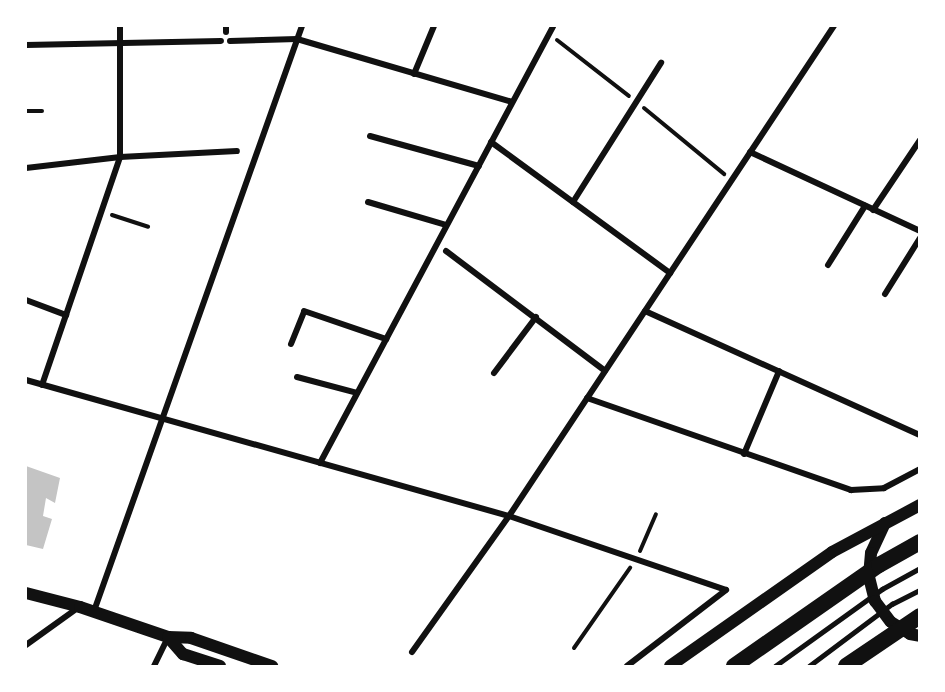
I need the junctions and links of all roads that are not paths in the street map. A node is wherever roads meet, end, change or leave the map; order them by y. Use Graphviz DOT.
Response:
graph roads {
  1 [pos="120,26"];
  2 [pos="302,26"];
  3 [pos="434,26"];
  4 [pos="553,26"];
  5 [pos="823,26"];
  6 [pos="833,27"];
  7 [pos="297,39"];
  8 [pos="221,41"];
  9 [pos="230,41"];
  10 [pos="120,43"];
  11 [pos="26,45"];
  12 [pos="661,63"];
  13 [pos="414,74"];
  14 [pos="512,102"];
  15 [pos="370,136"];
  16 [pos="920,140"];
  17 [pos="491,142"];
  18 [pos="237,151"];
  19 [pos="750,152"];
  20 [pos="120,157"];
  21 [pos="478,166"];
  22 [pos="26,168"];
  23 [pos="368,202"];
  24 [pos="573,202"];
  25 [pos="865,206"];
  26 [pos="873,210"];
  27 [pos="446,225"];
  28 [pos="920,231"];
  29 [pos="920,238"];
  30 [pos="446,252"];
  31 [pos="828,265"];
  32 [pos="670,273"];
  33 [pos="885,294"];
  34 [pos="26,300"];
  35 [pos="645,311"];
  36 [pos="66,315"];
  37 [pos="536,317"];
  38 [pos="386,339"];
  39 [pos="291,344"];
  40 [pos="605,371"];
  41 [pos="778,371"];
  42 [pos="494,373"];
  43 [pos="297,377"];
  44 [pos="26,380"];
  45 [pos="42,385"];
  46 [pos="357,393"];
  47 [pos="587,398"];
  48 [pos="162,418"];
  49 [pos="920,435"];
  50 [pos="744,454"];
  51 [pos="320,463"];
  52 [pos="920,469"];
  53 [pos="920,505"];
  54 [pos="509,516"];
  55 [pos="885,523"];
  56 [pos="920,542"];
  57 [pos="920,568"];
  58 [pos="920,590"];
  59 [pos="26,593"];
  60 [pos="80,606"];
  61 [pos="94,611"];
  62 [pos="920,616"];
  63 [pos="920,636"];
  64 [pos="168,637"];
  65 [pos="26,645"];
  66 [pos="412,652"];
  67 [pos="154,666"];
  68 [pos="220,666"];
  69 [pos="272,666"];
  70 [pos="627,666"];
  71 [pos="670,666"];
  72 [pos="735,666"];
  73 [pos="776,666"];
  74 [pos="809,666"];
  75 [pos="846,666"];
  1 -- 10 [label="street"];
  2 -- 7 [label="street"];
  3 -- 13 [label="street"];
  4 -- 14 [label="street"];
  5 -- 6 [label="street"];
  6 -- 19 [label="street"];
  7 -- 9 [label="street"];
  7 -- 13 [label="street"];
  7 -- 48 [label="street"];
  8 -- 10 [label="street"];
  10 -- 11 [label="street"];
  10 -- 20 [label="street"];
  12 -- 24 [label="street"];
  13 -- 14 [label="street"];
  14 -- 17 [label="street"];
  15 -- 21 [label="street"];
  16 -- 26 [label="street"];
  17 -- 21 [label="street"];
  17 -- 24 [label="street"];
  18 -- 20 [label="street"];
  19 -- 25 [label="street"];
  19 -- 32 [label="street"];
  20 -- 22 [label="street"];
  20 -- 36 [label="street"];
  21 -- 27 [label="street"];
  23 -- 27 [label="street"];
  24 -- 32 [label="street"];
  25 -- 26 [label="street"];
  25 -- 31 [label="street"];
  26 -- 28 [label="street"];
  27 -- 38 [label="street"];
  29 -- 33 [label="street"];
  30 -- 37 [label="street"];
  32 -- 35 [label="street"];
  34 -- 36 [label="street"];
  35 -- 40 [label="street"];
  35 -- 41 [label="street"];
  36 -- 45 [label="street"];
  37 -- 40 [label="street"];
  37 -- 42 [label="street"];
  38 -- 39 [label="street"];
  38 -- 46 [label="street"];
  40 -- 47 [label="street"];
  41 -- 49 [label="street"];
  41 -- 50 [label="street"];
  43 -- 46 [label="street"];
  44 -- 45 [label="street"];
  45 -- 48 [label="street"];
  46 -- 51 [label="street"];
  47 -- 50 [label="street"];
  47 -- 54 [label="street"];
  48 -- 51 [label="street"];
  48 -- 61 [label="street"];
  50 -- 52 [label="street"];
  51 -- 54 [label="street"];
  53 -- 55 [label="main road"];
  54 -- 66 [label="street"];
  54 -- 70 [label="street"];
  55 -- 63 [label="main road"];
  55 -- 71 [label="main road"];
  56 -- 72 [label="highway"];
  57 -- 73 [label="lane"];
  58 -- 74 [label="lane"];
  59 -- 60 [label="main road"];
  60 -- 61 [label="main road"];
  60 -- 65 [label="street"];
  61 -- 64 [label="main road"];
  62 -- 75 [label="highway"];
  64 -- 67 [label="street"];
  64 -- 68 [label="main road"];
  64 -- 69 [label="main road"];
}
